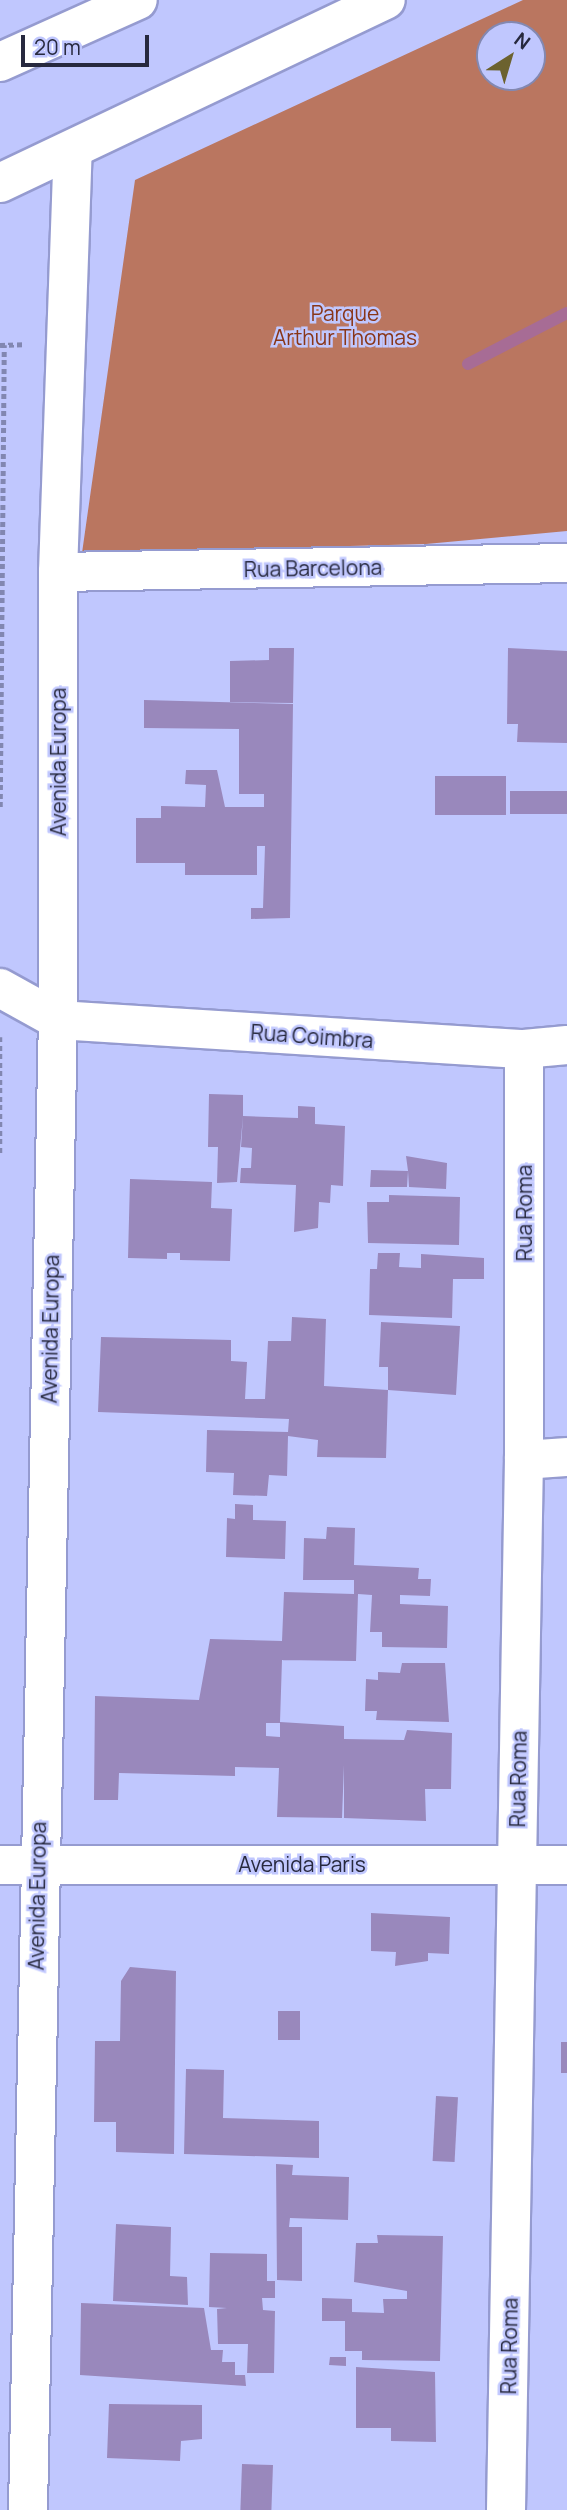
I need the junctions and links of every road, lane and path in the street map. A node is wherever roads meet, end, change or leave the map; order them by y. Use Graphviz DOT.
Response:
graph roads {
  1 [pos="138,0"];
  2 [pos="386,0"];
  3 [pos="0,62"];
  4 [pos="73,149"];
  5 [pos="0,183"];
  6 [pos="4,345"];
  7 [pos="567,563"];
  8 [pos="58,572"];
  9 [pos="0,807"];
  10 [pos="0,988"];
  11 [pos="58,1020"];
  12 [pos="0,1037"];
  13 [pos="567,1045"];
  14 [pos="524,1049"];
  15 [pos="0,1155"];
  16 [pos="567,1457"];
  17 [pos="524,1460"];
  18 [pos="517,1862"];
  19 [pos="18,1865"];
  20 [pos="567,1865"];
  21 [pos="28,2510"];
  22 [pos="506,2510"];
  1 -- 3 [label="main road"];
  2 -- 4 [label="main road"];
  4 -- 5 [label="main road"];
  4 -- 8 [label="main road, Avenida Europa"];
  6 -- 9 [label="path"];
  7 -- 8 [label="main road, Rua Barcelona"];
  8 -- 11 [label="main road, Avenida Europa"];
  10 -- 11 [label="main road"];
  11 -- 14 [label="main road, Rua Coimbra"];
  11 -- 19 [label="main road, Avenida Europa"];
  12 -- 15 [label="path"];
  13 -- 14 [label="main road, Rua Coimbra"];
  14 -- 17 [label="main road, Rua Roma"];
  16 -- 17 [label="main road"];
  17 -- 18 [label="main road, Rua Roma"];
  18 -- 19 [label="main road, Avenida Paris"];
  18 -- 20 [label="main road, Avenida Paris"];
  18 -- 22 [label="main road, Rua Roma"];
  19 -- 21 [label="main road, Avenida Europa"];
}
